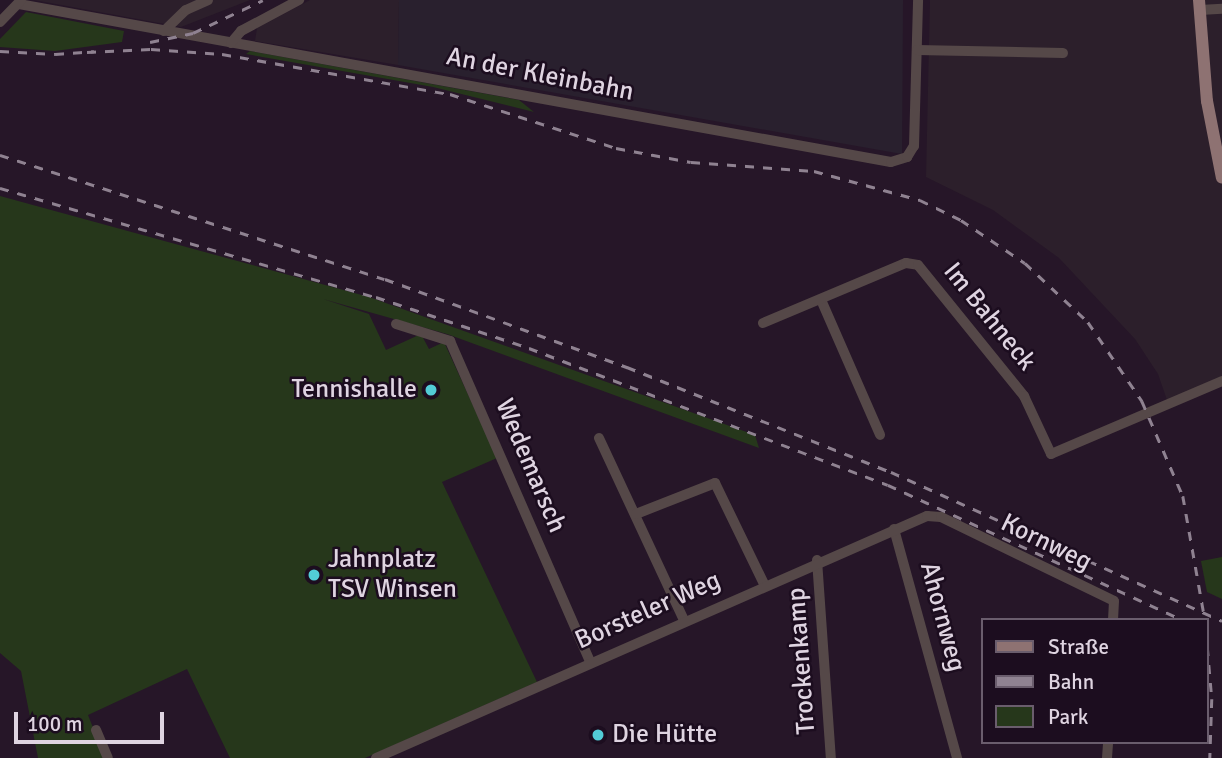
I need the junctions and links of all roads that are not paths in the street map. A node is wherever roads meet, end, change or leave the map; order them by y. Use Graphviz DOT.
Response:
graph roads {
  1 [pos="208,0"];
  2 [pos="299,0"];
  3 [pos="918,0"];
  4 [pos="20,2"];
  5 [pos="1199,5"];
  6 [pos="1222,9"];
  7 [pos="0,22"];
  8 [pos="164,31"];
  9 [pos="232,43"];
  10 [pos="917,50"];
  11 [pos="1063,53"];
  12 [pos="1222,178"];
  13 [pos="822,302"];
  14 [pos="763,323"];
  15 [pos="396,324"];
  16 [pos="1222,381"];
  17 [pos="880,435"];
  18 [pos="599,438"];
  19 [pos="636,514"];
  20 [pos="941,517"];
  21 [pos="894,529"];
  22 [pos="817,561"];
  23 [pos="764,584"];
  24 [pos="1113,618"];
  25 [pos="684,620"];
  26 [pos="590,662"];
  27 [pos="96,730"];
  28 [pos="108,758"];
  29 [pos="376,758"];
  30 [pos="831,758"];
  31 [pos="957,758"];
  1 -- 8 [label="street"];
  2 -- 9 [label="street"];
  3 -- 10 [label="street"];
  4 -- 7 [label="street, An der Kleinbahn"];
  4 -- 8 [label="street, An der Kleinbahn"];
  5 -- 6 [label="street"];
  5 -- 12 [label="main road"];
  8 -- 9 [label="street, An der Kleinbahn"];
  9 -- 10 [label="street, An der Kleinbahn"];
  10 -- 11 [label="street"];
  13 -- 14 [label="street, Im Bahneck"];
  13 -- 16 [label="street, Im Bahneck"];
  13 -- 17 [label="street"];
  15 -- 26 [label="street, Wedemarsch"];
  18 -- 19 [label="street"];
  19 -- 23 [label="street"];
  19 -- 25 [label="street"];
  20 -- 21 [label="street, Borsteler Weg"];
  20 -- 24 [label="street, Kornweg"];
  21 -- 22 [label="street, Borsteler Weg"];
  21 -- 31 [label="street, Ahornweg"];
  22 -- 23 [label="street, Borsteler Weg"];
  22 -- 30 [label="street, Trockenkamp"];
  23 -- 25 [label="street, Borsteler Weg"];
  25 -- 26 [label="street, Borsteler Weg"];
  26 -- 29 [label="street, Borsteler Weg"];
  27 -- 28 [label="street"];
}
